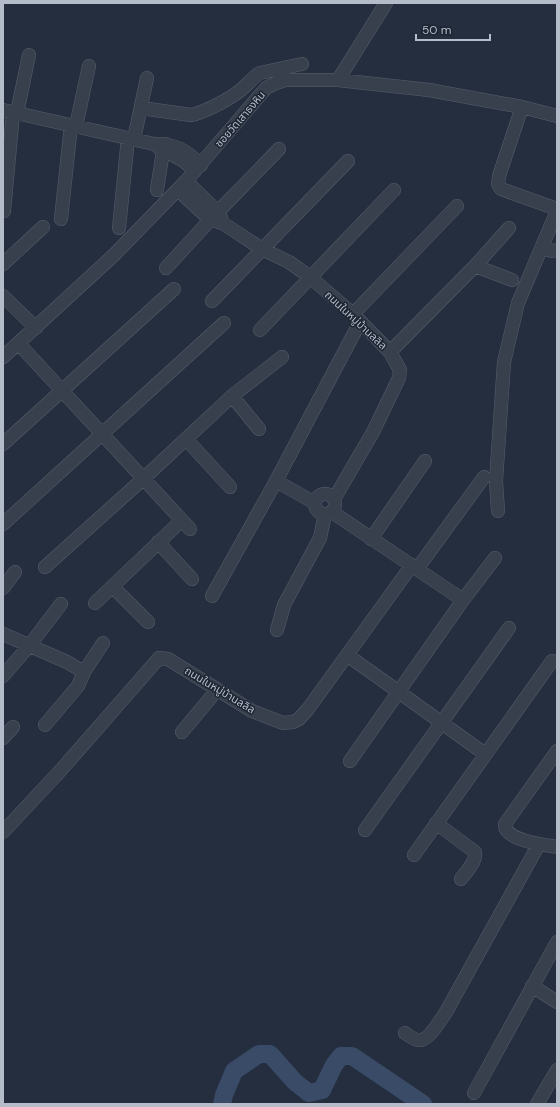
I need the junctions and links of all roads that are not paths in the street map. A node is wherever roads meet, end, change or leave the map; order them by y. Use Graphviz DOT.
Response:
graph roads {
  1 [pos="386,3"];
  2 [pos="29,55"];
  3 [pos="302,64"];
  4 [pos="89,66"];
  5 [pos="147,78"];
  6 [pos="338,80"];
  7 [pos="522,107"];
  8 [pos="140,108"];
  9 [pos="11,112"];
  10 [pos="557,116"];
  11 [pos="73,126"];
  12 [pos="131,138"];
  13 [pos="161,146"];
  14 [pos="279,149"];
  15 [pos="348,162"];
  16 [pos="198,168"];
  17 [pos="182,185"];
  18 [pos="157,190"];
  19 [pos="394,190"];
  20 [pos="457,206"];
  21 [pos="557,210"];
  22 [pos="4,211"];
  23 [pos="214,215"];
  24 [pos="61,219"];
  25 [pos="43,226"];
  26 [pos="119,228"];
  27 [pos="509,228"];
  28 [pos="541,248"];
  29 [pos="262,249"];
  30 [pos="557,250"];
  31 [pos="3,264"];
  32 [pos="475,266"];
  33 [pos="166,268"];
  34 [pos="310,277"];
  35 [pos="512,280"];
  36 [pos="174,289"];
  37 [pos="3,296"];
  38 [pos="212,301"];
  39 [pos="356,318"];
  40 [pos="224,323"];
  41 [pos="36,328"];
  42 [pos="260,330"];
  43 [pos="18,343"];
  44 [pos="390,352"];
  45 [pos="3,357"];
  46 [pos="282,357"];
  47 [pos="62,390"];
  48 [pos="232,396"];
  49 [pos="259,429"];
  50 [pos="102,434"];
  51 [pos="186,439"];
  52 [pos="3,444"];
  53 [pos="425,461"];
  54 [pos="484,477"];
  55 [pos="143,479"];
  56 [pos="276,481"];
  57 [pos="230,487"];
  58 [pos="315,503"];
  59 [pos="330,508"];
  60 [pos="498,511"];
  61 [pos="3,524"];
  62 [pos="371,539"];
  63 [pos="158,542"];
  64 [pos="495,558"];
  65 [pos="45,567"];
  66 [pos="415,567"];
  67 [pos="15,572"];
  68 [pos="192,579"];
  69 [pos="113,587"];
  70 [pos="3,588"];
  71 [pos="212,596"];
  72 [pos="463,600"];
  73 [pos="60,604"];
  74 [pos="95,604"];
  75 [pos="148,622"];
  76 [pos="509,628"];
  77 [pos="277,630"];
  78 [pos="3,634"];
  79 [pos="103,643"];
  80 [pos="29,646"];
  81 [pos="346,655"];
  82 [pos="552,661"];
  83 [pos="84,672"];
  84 [pos="3,676"];
  85 [pos="217,690"];
  86 [pos="399,692"];
  87 [pos="441,723"];
  88 [pos="44,725"];
  89 [pos="13,727"];
  90 [pos="182,732"];
  91 [pos="3,738"];
  92 [pos="557,751"];
  93 [pos="485,754"];
  94 [pos="350,761"];
  95 [pos="436,823"];
  96 [pos="365,830"];
  97 [pos="3,832"];
  98 [pos="539,844"];
  99 [pos="557,847"];
  100 [pos="414,855"];
  101 [pos="461,879"];
  102 [pos="557,942"];
  103 [pos="532,986"];
  104 [pos="557,1002"];
  105 [pos="405,1033"];
  106 [pos="557,1070"];
  107 [pos="474,1093"];
  108 [pos="537,1104"];
  1 -- 6 [label="street"];
  2 -- 9 [label="street"];
  3 -- 8 [label="street"];
  4 -- 11 [label="street"];
  5 -- 8 [label="street"];
  6 -- 7 [label="street, ซอยวัดเสาธงหิน"];
  6 -- 16 [label="street, ซอยวัดเสาธงหิน"];
  7 -- 10 [label="street, ซอยวัดเสาธงหิน"];
  7 -- 21 [label="street"];
  8 -- 12 [label="street"];
  9 -- 11 [label="street"];
  9 -- 22 [label="street"];
  11 -- 12 [label="street"];
  11 -- 24 [label="street"];
  12 -- 13 [label="street"];
  12 -- 26 [label="street"];
  13 -- 16 [label="street"];
  13 -- 18 [label="street"];
  14 -- 23 [label="street"];
  15 -- 29 [label="street"];
  16 -- 17 [label="street, ซอยวัดเสาธงหิน"];
  17 -- 23 [label="street, ถนนในหมู่บ้านลลิล"];
  17 -- 41 [label="street, ซอยวัดเสาธงหิน"];
  19 -- 34 [label="street"];
  20 -- 39 [label="street"];
  21 -- 28 [label="street"];
  23 -- 29 [label="street, ถนนในหมู่บ้านลลิล"];
  23 -- 33 [label="street"];
  25 -- 31 [label="street"];
  27 -- 32 [label="street"];
  28 -- 30 [label="street"];
  28 -- 60 [label="street"];
  29 -- 34 [label="street, ถนนในหมู่บ้านลลิล"];
  29 -- 38 [label="street"];
  32 -- 35 [label="street"];
  32 -- 44 [label="street"];
  34 -- 39 [label="street, ถนนในหมู่บ้านลลิล"];
  34 -- 42 [label="street"];
  36 -- 47 [label="street"];
  37 -- 41 [label="street"];
  39 -- 44 [label="street, ถนนในหมู่บ้านลลิล"];
  39 -- 56 [label="street"];
  40 -- 50 [label="street"];
  41 -- 43 [label="street, ซอยวัดเสาธงหิน"];
  43 -- 45 [label="street, ซอยวัดเสาธงหิน"];
  43 -- 47 [label="street"];
  44 -- 59 [label="street, ถนนในหมู่บ้านลลิล"];
  46 -- 48 [label="street"];
  47 -- 50 [label="street"];
  47 -- 52 [label="street"];
  48 -- 49 [label="street"];
  48 -- 51 [label="street"];
  50 -- 55 [label="street"];
  50 -- 61 [label="street"];
  51 -- 55 [label="street"];
  51 -- 57 [label="street"];
  53 -- 62 [label="street"];
  54 -- 66 [label="street, ถนนในหมู่บ้านลลิล"];
  55 -- 63 [label="street"];
  55 -- 65 [label="street"];
  56 -- 58 [label="street"];
  56 -- 71 [label="street"];
  58 -- 59 [label="street"];
  58 -- 59 [label="street"];
  59 -- 62 [label="street"];
  59 -- 77 [label="street, ถนนในหมู่บ้านลลิล"];
  62 -- 66 [label="street"];
  63 -- 68 [label="street"];
  63 -- 69 [label="street"];
  64 -- 72 [label="street"];
  66 -- 72 [label="street"];
  66 -- 81 [label="street, ถนนในหมู่บ้านลลิล"];
  67 -- 70 [label="street"];
  69 -- 74 [label="street"];
  69 -- 75 [label="street"];
  72 -- 86 [label="street"];
  73 -- 80 [label="street"];
  76 -- 87 [label="street"];
  78 -- 80 [label="street"];
  79 -- 83 [label="street"];
  80 -- 83 [label="street"];
  80 -- 84 [label="street"];
  81 -- 85 [label="street, ถนนในหมู่บ้านลลิล"];
  81 -- 86 [label="street"];
  82 -- 93 [label="street"];
  83 -- 88 [label="street"];
  85 -- 90 [label="street"];
  85 -- 97 [label="street, ถนนในหมู่บ้านลลิล"];
  86 -- 87 [label="street"];
  86 -- 94 [label="street"];
  87 -- 93 [label="street"];
  87 -- 96 [label="street"];
  89 -- 91 [label="street"];
  92 -- 98 [label="street"];
  93 -- 95 [label="street"];
  95 -- 100 [label="street"];
  95 -- 101 [label="street"];
  98 -- 99 [label="street"];
  98 -- 105 [label="street"];
  102 -- 103 [label="street"];
  103 -- 104 [label="street"];
  103 -- 107 [label="street"];
  106 -- 108 [label="street"];
}
